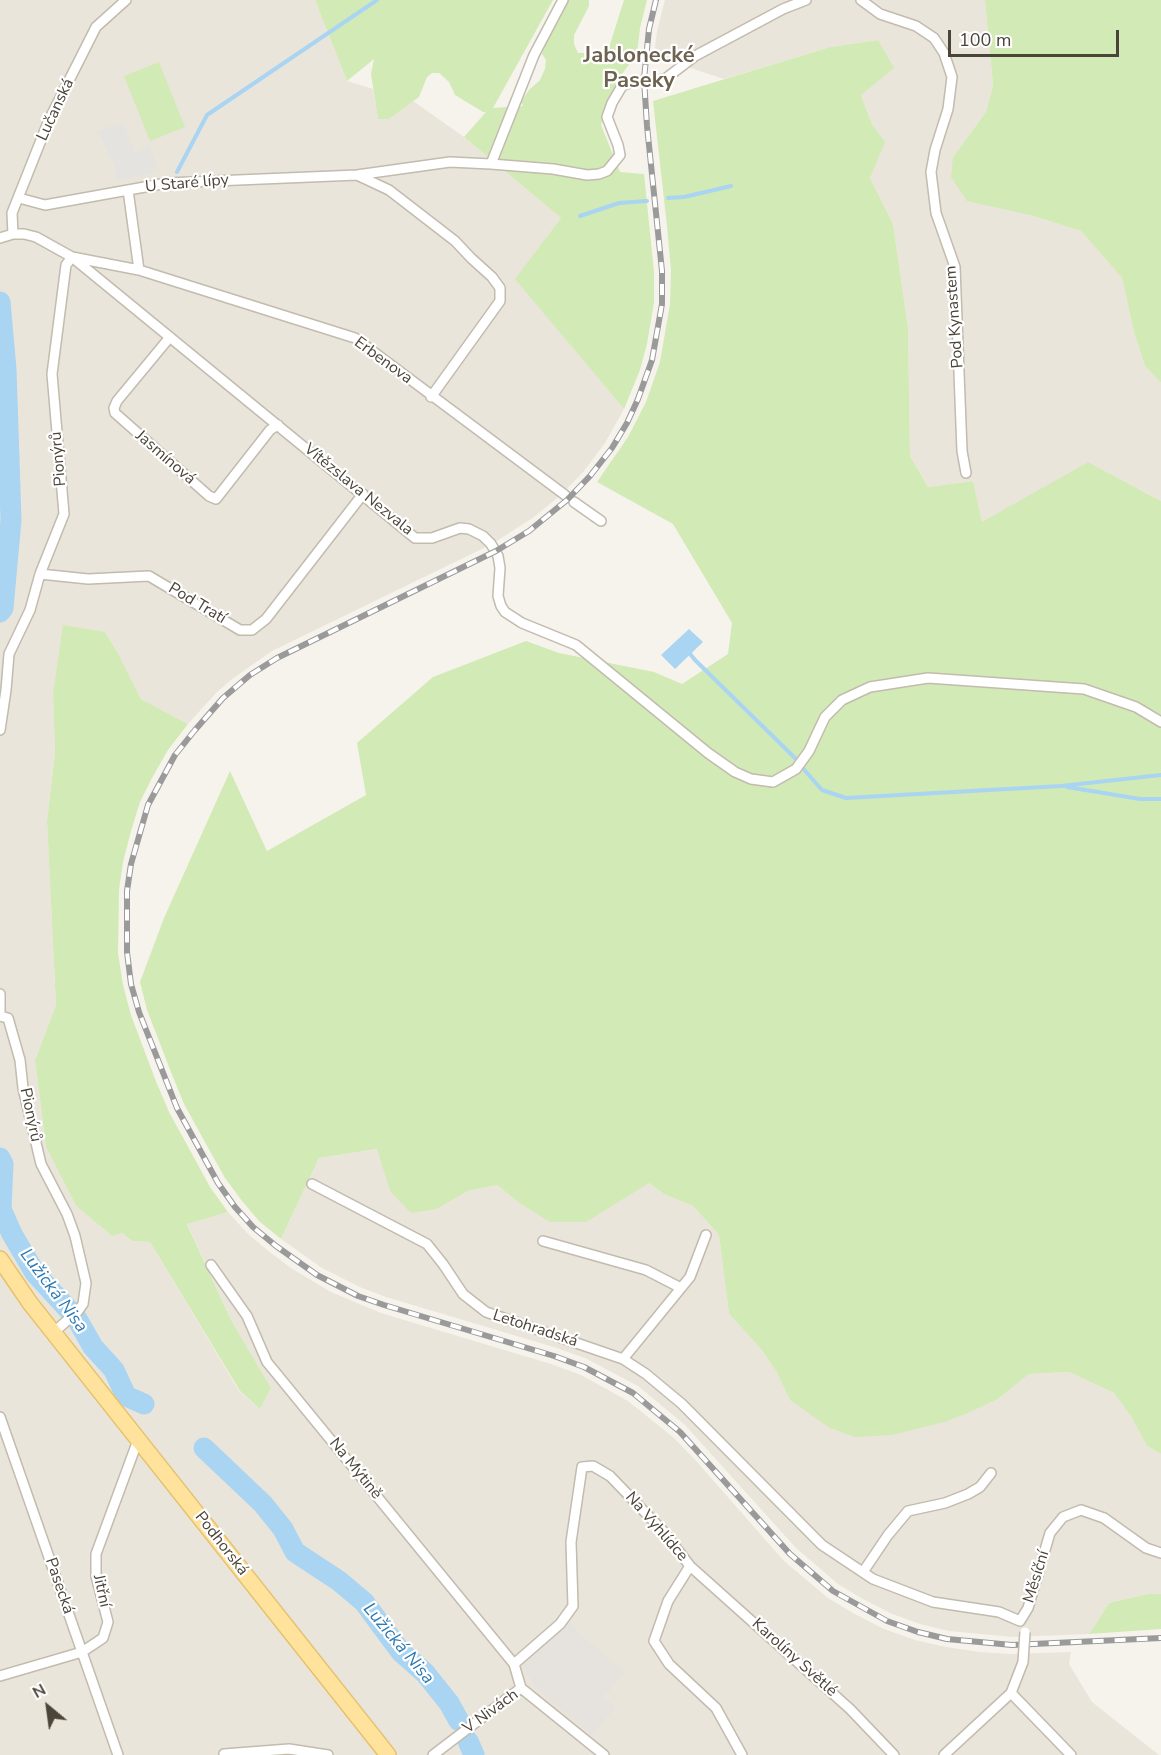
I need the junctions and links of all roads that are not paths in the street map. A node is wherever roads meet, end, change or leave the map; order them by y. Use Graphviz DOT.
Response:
graph roads {
  1 [pos="126,0"];
  2 [pos="563,0"];
  3 [pos="806,0"];
  4 [pos="861,0"];
  5 [pos="491,164"];
  6 [pos="357,175"];
  7 [pos="128,190"];
  8 [pos="19,198"];
  9 [pos="13,234"];
  10 [pos="0,238"];
  11 [pos="72,256"];
  12 [pos="139,270"];
  13 [pos="170,337"];
  14 [pos="431,397"];
  15 [pos="278,425"];
  16 [pos="966,473"];
  17 [pos="363,494"];
  18 [pos="565,495"];
  19 [pos="574,502"];
  20 [pos="601,521"];
  21 [pos="40,574"];
  22 [pos="4,652"];
  23 [pos="1161,722"];
  24 [pos="0,730"];
  25 [pos="0,994"];
  26 [pos="0,1014"];
  27 [pos="312,1184"];
  28 [pos="706,1235"];
  29 [pos="543,1241"];
  30 [pos="0,1259"];
  31 [pos="211,1265"];
  32 [pos="681,1288"];
  33 [pos="59,1328"];
  34 [pos="623,1359"];
  35 [pos="0,1417"];
  36 [pos="138,1440"];
  37 [pos="991,1473"];
  38 [pos="1161,1553"];
  39 [pos="690,1566"];
  40 [pos="863,1572"];
  41 [pos="1020,1621"];
  42 [pos="82,1652"];
  43 [pos="514,1664"];
  44 [pos="0,1676"];
  45 [pos="521,1688"];
  46 [pos="1011,1693"];
  47 [pos="224,1754"];
  48 [pos="118,1755"];
  49 [pos="328,1755"];
  50 [pos="388,1755"];
  51 [pos="433,1755"];
  52 [pos="604,1755"];
  53 [pos="742,1755"];
  54 [pos="894,1755"];
  55 [pos="944,1755"];
  56 [pos="1071,1755"];
  1 -- 8 [label="street, Lučanská"];
  2 -- 5 [label="street"];
  3 -- 5 [label="street, bridge"];
  4 -- 16 [label="street, Pod Kynastem"];
  5 -- 6 [label="street, U Staré lípy"];
  6 -- 7 [label="street, U Staré lípy"];
  6 -- 14 [label="street, U Staré lípy"];
  7 -- 8 [label="street, U Staré lípy"];
  7 -- 12 [label="street"];
  8 -- 9 [label="street, Lučanská"];
  9 -- 10 [label="street"];
  9 -- 11 [label="street"];
  11 -- 12 [label="street, Erbenova"];
  11 -- 13 [label="street, Vítězslava Nezvala"];
  11 -- 21 [label="street, Pionýrů"];
  12 -- 14 [label="street, Erbenova"];
  13 -- 15 [label="street, Vítězslava Nezvala"];
  13 -- 15 [label="street, Jasmínová"];
  14 -- 18 [label="street, Erbenova"];
  15 -- 17 [label="street, Vítězslava Nezvala"];
  17 -- 21 [label="street, Pod Tratí"];
  17 -- 23 [label="street, Vítězslava Nezvala"];
  19 -- 20 [label="street"];
  21 -- 22 [label="street, Pionýrů"];
  22 -- 24 [label="street, Pionýrů"];
  25 -- 26 [label="street, Pionýrů"];
  26 -- 33 [label="street, Pionýrů"];
  27 -- 34 [label="street, Letohradská"];
  28 -- 32 [label="street"];
  29 -- 32 [label="street"];
  30 -- 33 [label="main road, Podhorská"];
  31 -- 43 [label="street, Na Mýtině"];
  32 -- 34 [label="street"];
  33 -- 36 [label="main road, Podhorská"];
  34 -- 40 [label="street, Letohradská"];
  35 -- 42 [label="street, Pasecká"];
  36 -- 42 [label="street, Jitřní"];
  36 -- 50 [label="main road, Podhorská"];
  37 -- 40 [label="street"];
  38 -- 41 [label="street, Měsíční"];
  39 -- 43 [label="street, Na Vyhlídce"];
  39 -- 53 [label="street, Na Vyhlídce"];
  39 -- 54 [label="street, Karolíny Světlé"];
  40 -- 41 [label="street, Letohradská"];
  41 -- 46 [label="street, Měsíční, bridge"];
  42 -- 44 [label="street, Jitřní"];
  42 -- 48 [label="street, Pasecká"];
  43 -- 45 [label="street, Na Mýtině"];
  45 -- 51 [label="street, V Nivách"];
  45 -- 52 [label="street, V Nivách"];
  46 -- 55 [label="street, Měsíční"];
  46 -- 56 [label="street"];
  47 -- 49 [label="street"];
}
